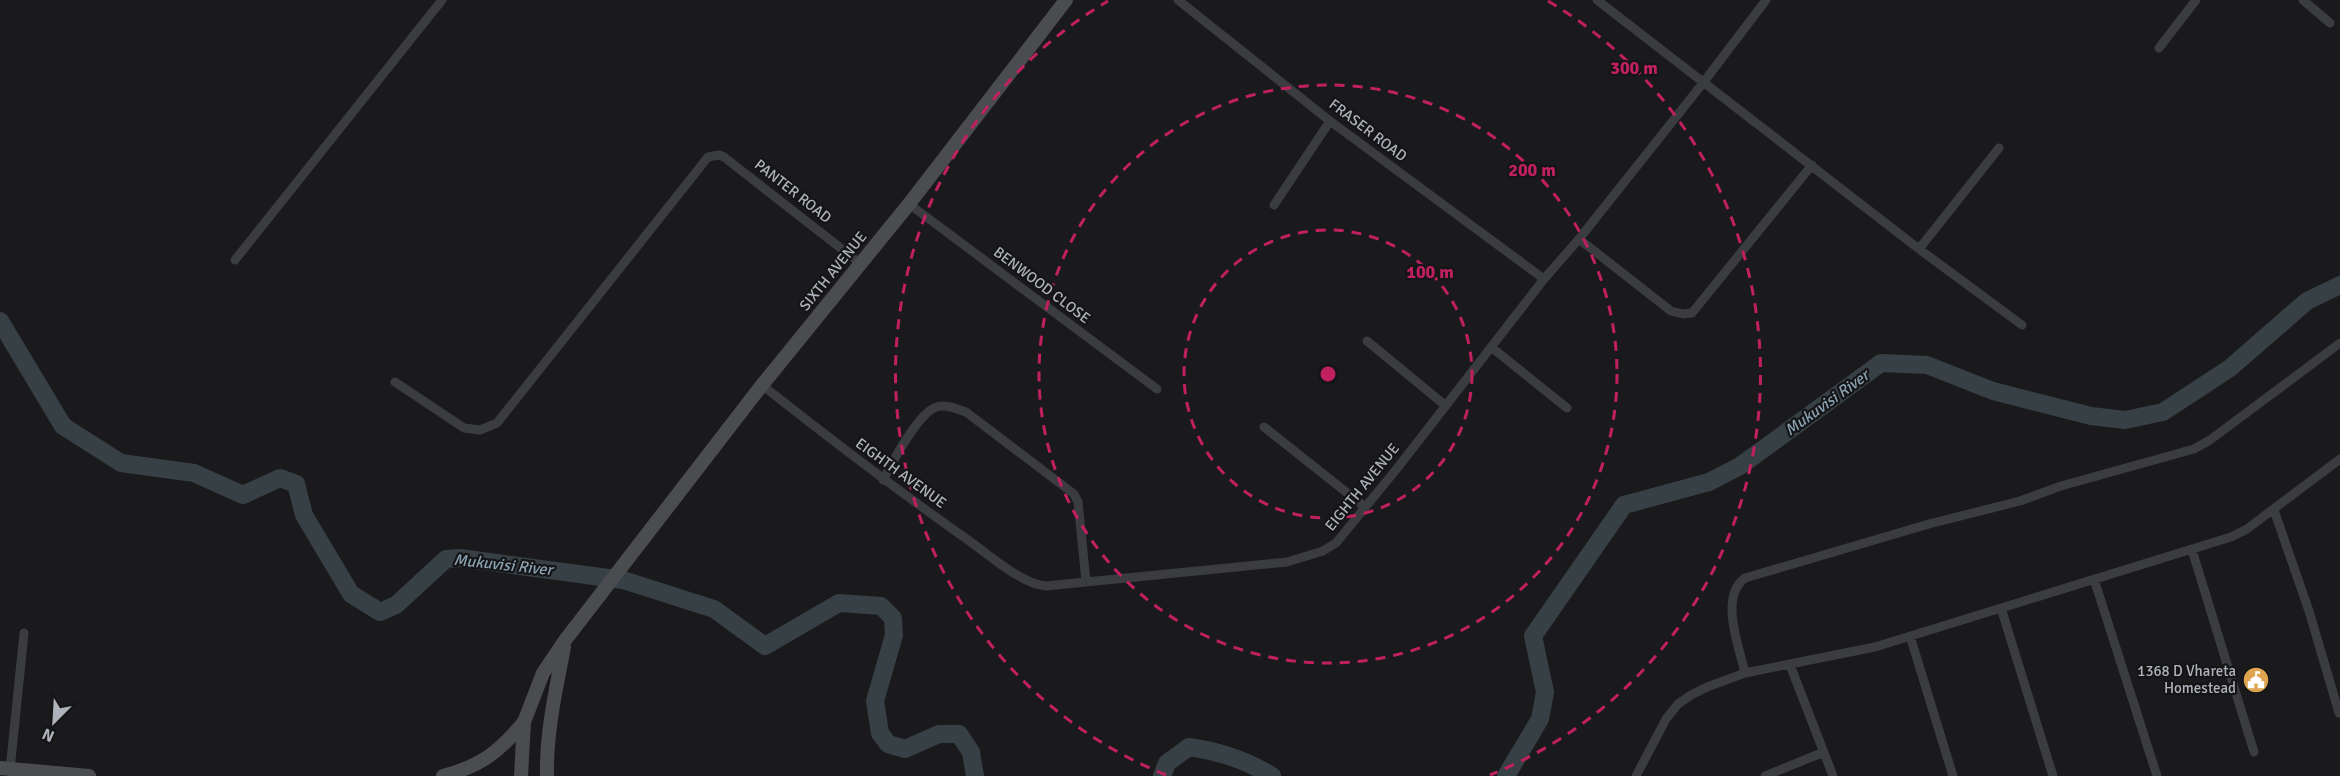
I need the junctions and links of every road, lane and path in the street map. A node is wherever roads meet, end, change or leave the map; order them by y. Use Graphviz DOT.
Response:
graph roads {
  1 [pos="442,0"];
  2 [pos="1066,0"];
  3 [pos="1178,0"];
  4 [pos="1597,0"];
  5 [pos="1766,0"];
  6 [pos="2196,0"];
  7 [pos="2303,0"];
  8 [pos="2330,23"];
  9 [pos="2159,48"];
  10 [pos="1703,83"];
  11 [pos="1330,121"];
  12 [pos="1999,148"];
  13 [pos="1812,165"];
  14 [pos="909,204"];
  15 [pos="1274,205"];
  16 [pos="1579,239"];
  17 [pos="1919,249"];
  18 [pos="235,260"];
  19 [pos="861,264"];
  20 [pos="1544,279"];
  21 [pos="2022,325"];
  22 [pos="1367,341"];
  23 [pos="2340,344"];
  24 [pos="1491,347"];
  25 [pos="395,382"];
  26 [pos="762,385"];
  27 [pos="1157,389"];
  28 [pos="1446,406"];
  29 [pos="1568,408"];
  30 [pos="1264,427"];
  31 [pos="2340,459"];
  32 [pos="883,480"];
  33 [pos="1365,507"];
  34 [pos="2274,510"];
  35 [pos="2192,550"];
  36 [pos="2094,579"];
  37 [pos="1086,581"];
  38 [pos="2001,608"];
  39 [pos="24,633"];
  40 [pos="1910,636"];
  41 [pos="566,639"];
  42 [pos="1790,666"];
  43 [pos="1745,673"];
  44 [pos="2339,713"];
  45 [pos="524,722"];
  46 [pos="1824,752"];
  47 [pos="2254,752"];
  48 [pos="5,769"];
  49 [pos="89,776"];
  50 [pos="443,776"];
  51 [pos="523,776"];
  52 [pos="542,776"];
  53 [pos="547,776"];
  54 [pos="1636,776"];
  55 [pos="1765,776"];
  56 [pos="1833,776"];
  57 [pos="1953,776"];
  58 [pos="2053,776"];
  59 [pos="2157,776"];
  1 -- 18 [label="street"];
  2 -- 14 [label="street, SIXTH AVENUE"];
  3 -- 11 [label="street, FRASER ROAD"];
  4 -- 10 [label="street"];
  5 -- 10 [label="street, EIGHTH AVENUE"];
  6 -- 9 [label="street"];
  7 -- 8 [label="street"];
  10 -- 13 [label="street"];
  10 -- 16 [label="street, EIGHTH AVENUE"];
  11 -- 15 [label="street"];
  11 -- 20 [label="street, FRASER ROAD"];
  12 -- 17 [label="street"];
  13 -- 16 [label="street"];
  13 -- 17 [label="street"];
  14 -- 19 [label="street, SIXTH AVENUE"];
  14 -- 27 [label="street, BENWOOD CLOSE"];
  16 -- 20 [label="street, EIGHTH AVENUE"];
  17 -- 21 [label="street"];
  19 -- 25 [label="street, PANTER ROAD"];
  19 -- 26 [label="street, SIXTH AVENUE"];
  20 -- 24 [label="street, EIGHTH AVENUE"];
  22 -- 28 [label="street"];
  23 -- 43 [label="street"];
  24 -- 28 [label="street, EIGHTH AVENUE"];
  24 -- 29 [label="street"];
  26 -- 32 [label="street, EIGHTH AVENUE"];
  26 -- 41 [label="street, SIXTH AVENUE"];
  28 -- 33 [label="street, EIGHTH AVENUE"];
  30 -- 33 [label="street"];
  31 -- 34 [label="street"];
  32 -- 37 [label="street, EIGHTH AVENUE"];
  32 -- 37 [label="street"];
  33 -- 37 [label="street, EIGHTH AVENUE"];
  34 -- 35 [label="street"];
  34 -- 44 [label="street"];
  35 -- 36 [label="street"];
  35 -- 47 [label="street"];
  36 -- 38 [label="street"];
  36 -- 59 [label="street"];
  38 -- 40 [label="street"];
  38 -- 58 [label="street"];
  39 -- 48 [label="street"];
  40 -- 42 [label="street"];
  40 -- 57 [label="street"];
  41 -- 45 [label="street, SIXTH AVENUE"];
  41 -- 53 [label="street"];
  42 -- 43 [label="street"];
  42 -- 46 [label="street"];
  43 -- 54 [label="street"];
  45 -- 50 [label="street"];
  45 -- 51 [label="street"];
  46 -- 55 [label="street"];
  46 -- 56 [label="street"];
  48 -- 49 [label="street"];
  51 -- 52 [label="street"];
}
